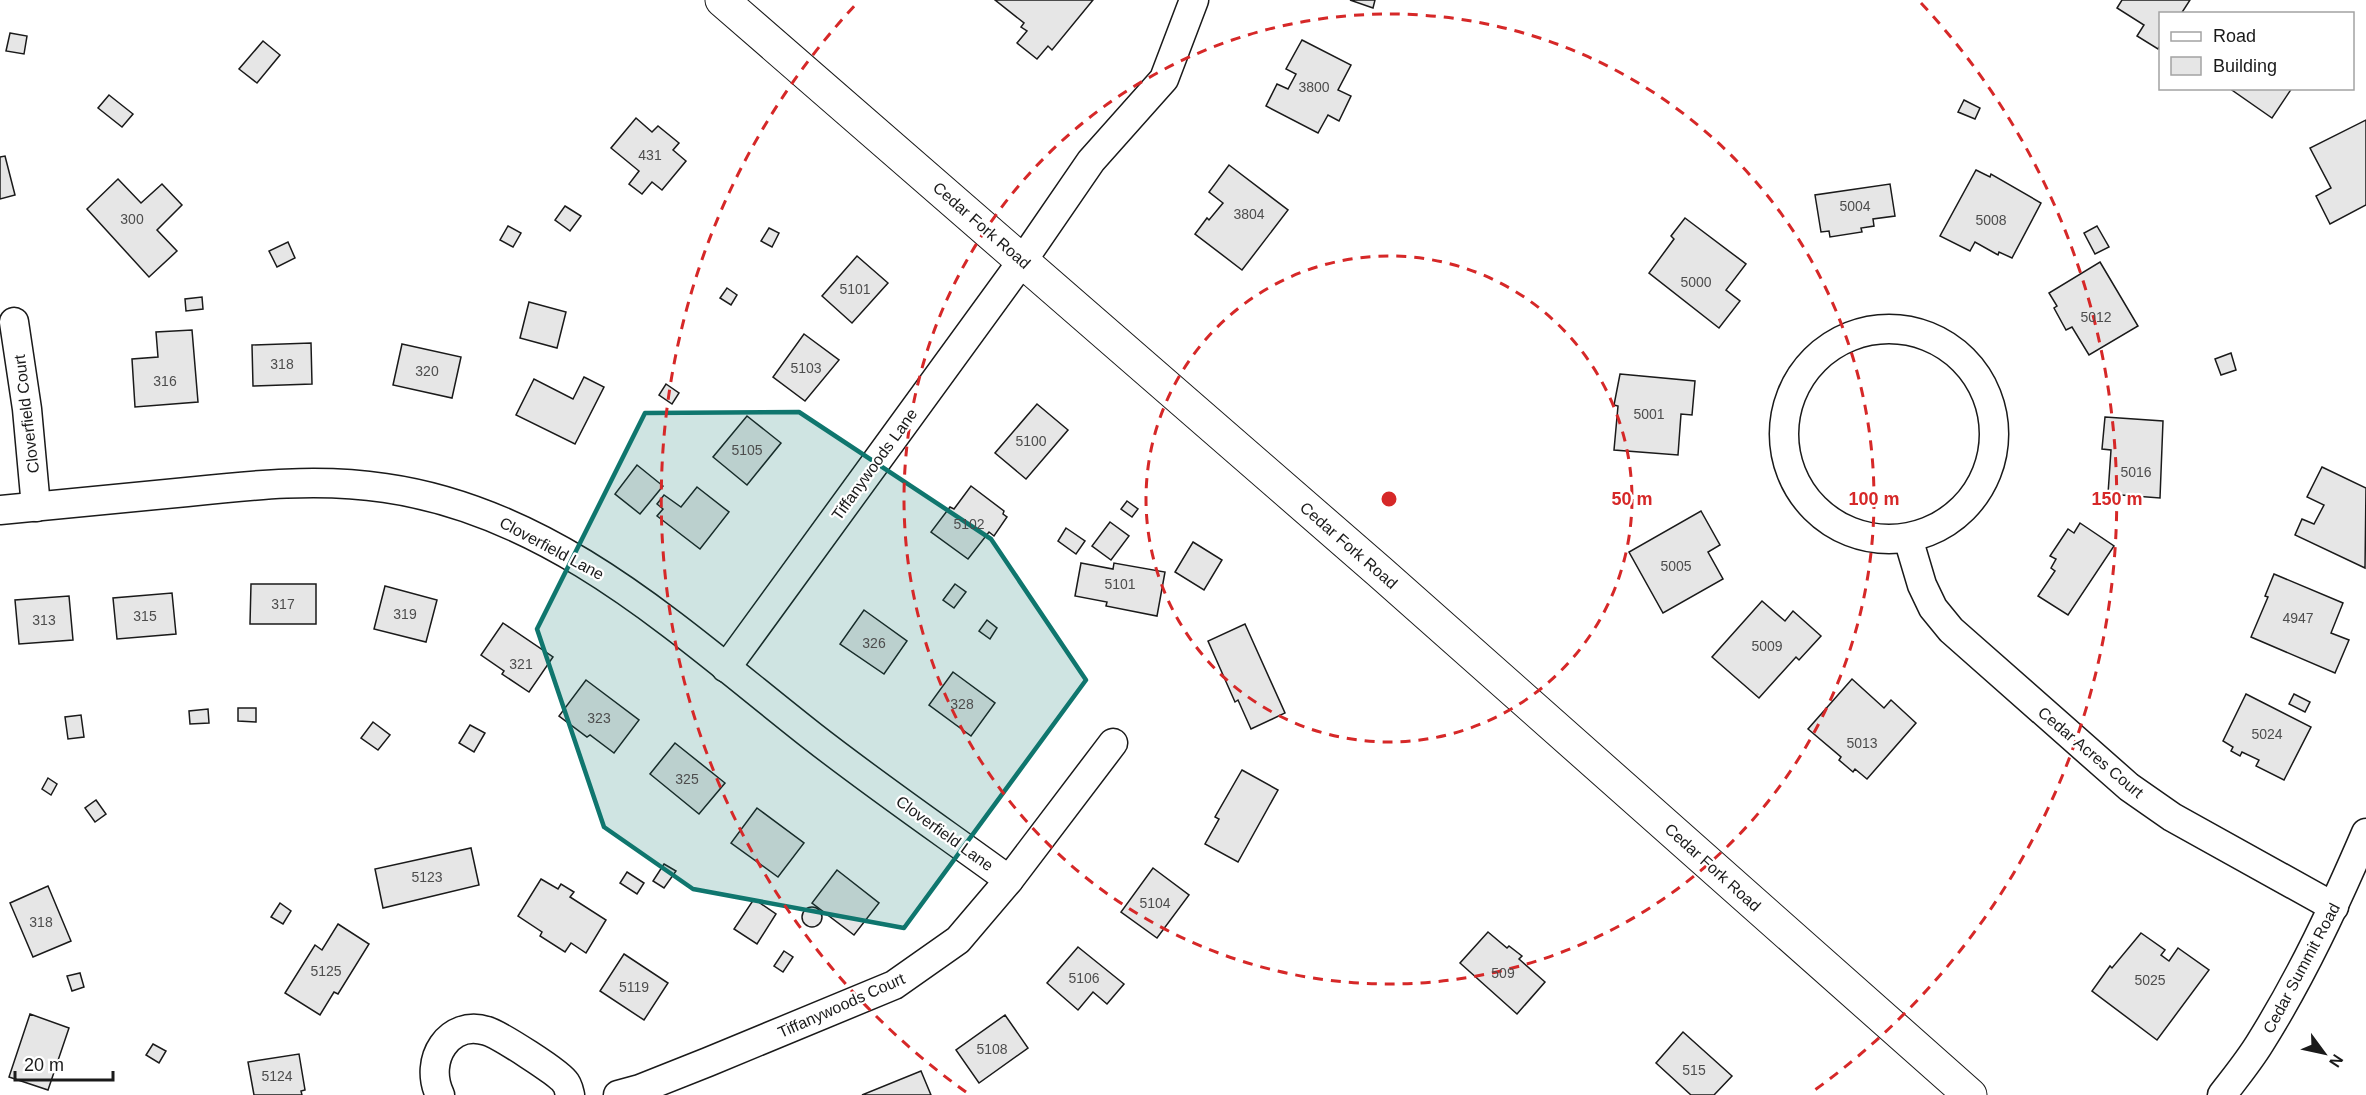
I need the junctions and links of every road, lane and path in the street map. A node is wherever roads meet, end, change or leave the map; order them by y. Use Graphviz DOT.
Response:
graph roads {
  1 [pos="722,0"];
  2 [pos="1194,0"];
  3 [pos="1023,260"];
  4 [pos="14,322"];
  5 [pos="36,507"];
  6 [pos="0,510"];
  7 [pos="1908,538"];
  8 [pos="726,668"];
  9 [pos="1113,743"];
  10 [pos="2366,833"];
  11 [pos="1009,880"];
  12 [pos="2334,907"];
  13 [pos="440,1095"];
  14 [pos="570,1095"];
  15 [pos="618,1095"];
  16 [pos="1970,1095"];
  17 [pos="2222,1095"];
  1 -- 3 [label="street, Cedar Fork Road"];
  2 -- 3 [label="street, Tiffanywoods Lane"];
  3 -- 8 [label="street, Tiffanywoods Lane"];
  3 -- 16 [label="street, Cedar Fork Road"];
  4 -- 5 [label="street, Cloverfield Court"];
  5 -- 6 [label="street, Cloverfield Lane"];
  5 -- 8 [label="street, Cloverfield Lane"];
  7 -- 7 [label="street"];
  7 -- 12 [label="street, Cedar Acres Court"];
  8 -- 11 [label="street, Cloverfield Lane"];
  9 -- 11 [label="street, Tiffanywoods Court"];
  10 -- 12 [label="street, Cedar Summit Road"];
  11 -- 15 [label="street, Tiffanywoods Court"];
  12 -- 17 [label="street, Cedar Summit Road"];
  13 -- 14 [label="street"];
}
